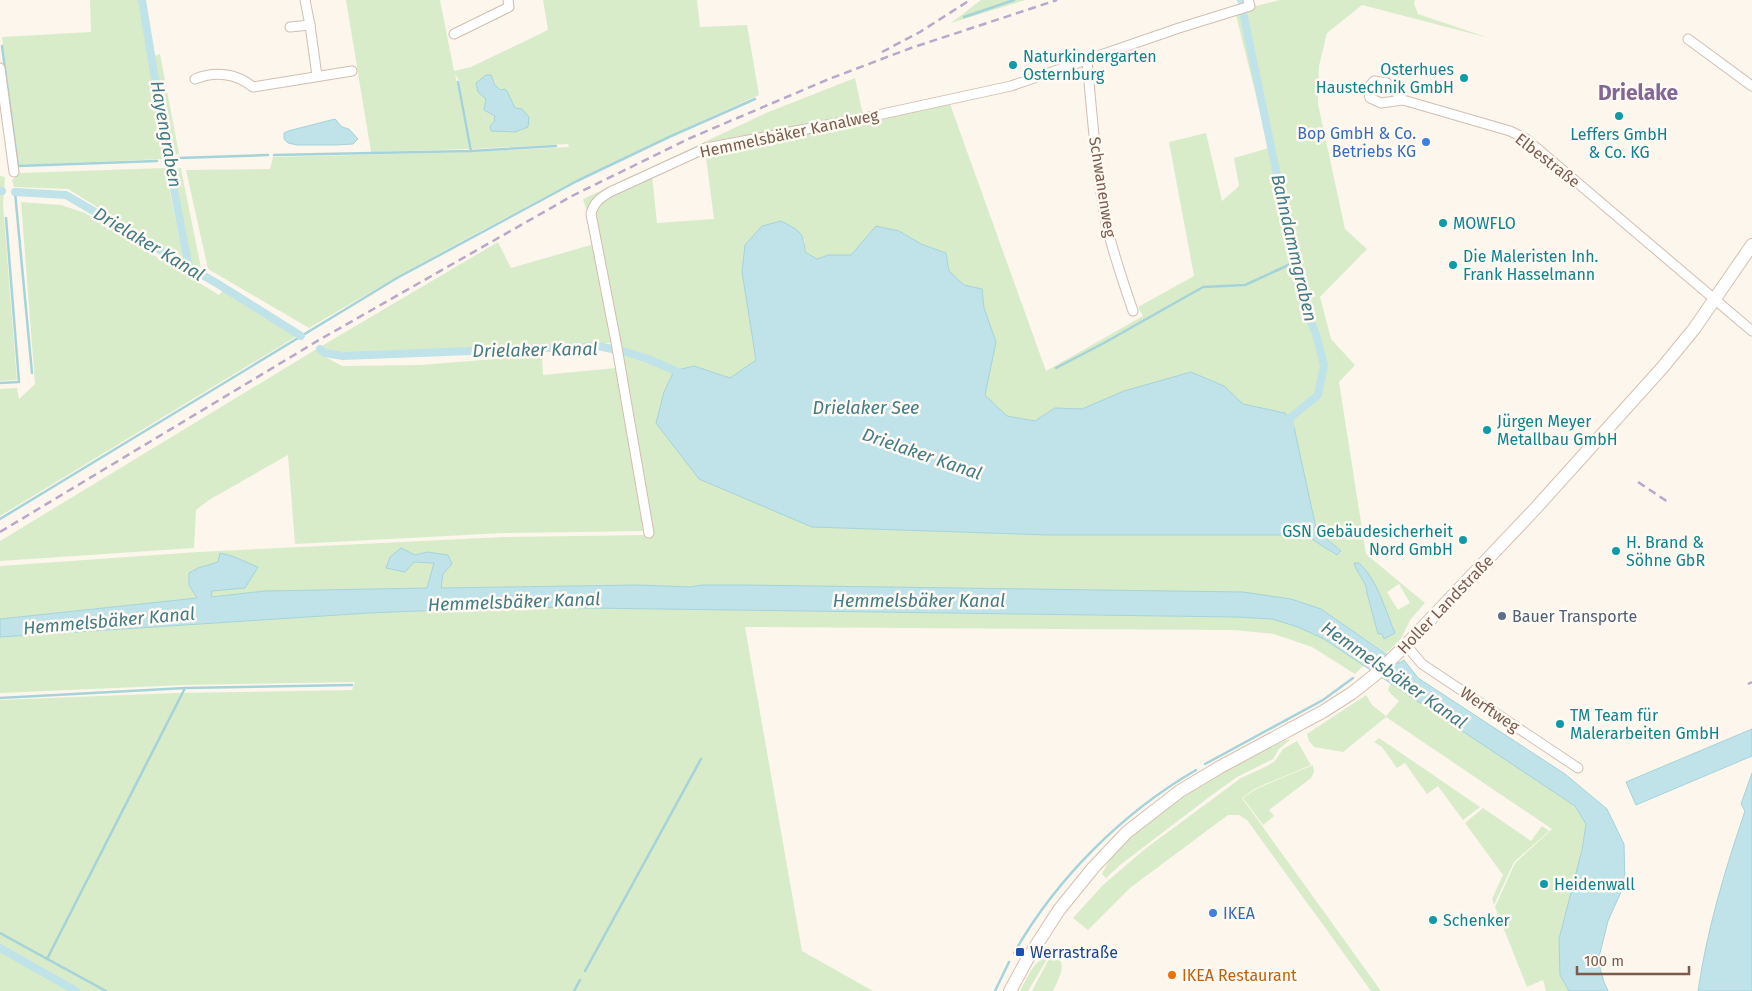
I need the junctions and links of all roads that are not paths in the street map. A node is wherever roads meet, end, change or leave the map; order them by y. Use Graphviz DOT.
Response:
graph roads {
  1 [pos="305,0"];
  2 [pos="508,0"];
  3 [pos="1248,0"];
  4 [pos="310,24"];
  5 [pos="290,27"];
  6 [pos="454,34"];
  7 [pos="1688,39"];
  8 [pos="1087,60"];
  9 [pos="0,68"];
  10 [pos="352,71"];
  11 [pos="317,76"];
  12 [pos="195,79"];
  13 [pos="1752,86"];
  14 [pos="1404,100"];
  15 [pos="14,172"];
  16 [pos="1752,245"];
  17 [pos="1714,300"];
  18 [pos="1132,311"];
  19 [pos="1752,331"];
  20 [pos="649,533"];
  21 [pos="1406,646"];
  22 [pos="1578,768"];
  23 [pos="1010,991"];
  1 -- 4 [label="street"];
  2 -- 6 [label="street"];
  3 -- 8 [label="street, Hemmelsbäker Kanalweg"];
  4 -- 5 [label="street"];
  4 -- 11 [label="street"];
  7 -- 13 [label="street"];
  8 -- 18 [label="street, Schwanenweg"];
  8 -- 20 [label="street, Hemmelsbäker Kanalweg"];
  9 -- 15 [label="street"];
  10 -- 11 [label="street"];
  11 -- 12 [label="street"];
  14 -- 17 [label="street, Elbestraße"];
  16 -- 17 [label="main road, Holler Landstraße"];
  17 -- 19 [label="street, Elbestraße"];
  17 -- 21 [label="main road, Holler Landstraße"];
  21 -- 22 [label="street, Werftweg"];
  21 -- 23 [label="main road, Holler Landstraße"];
}
